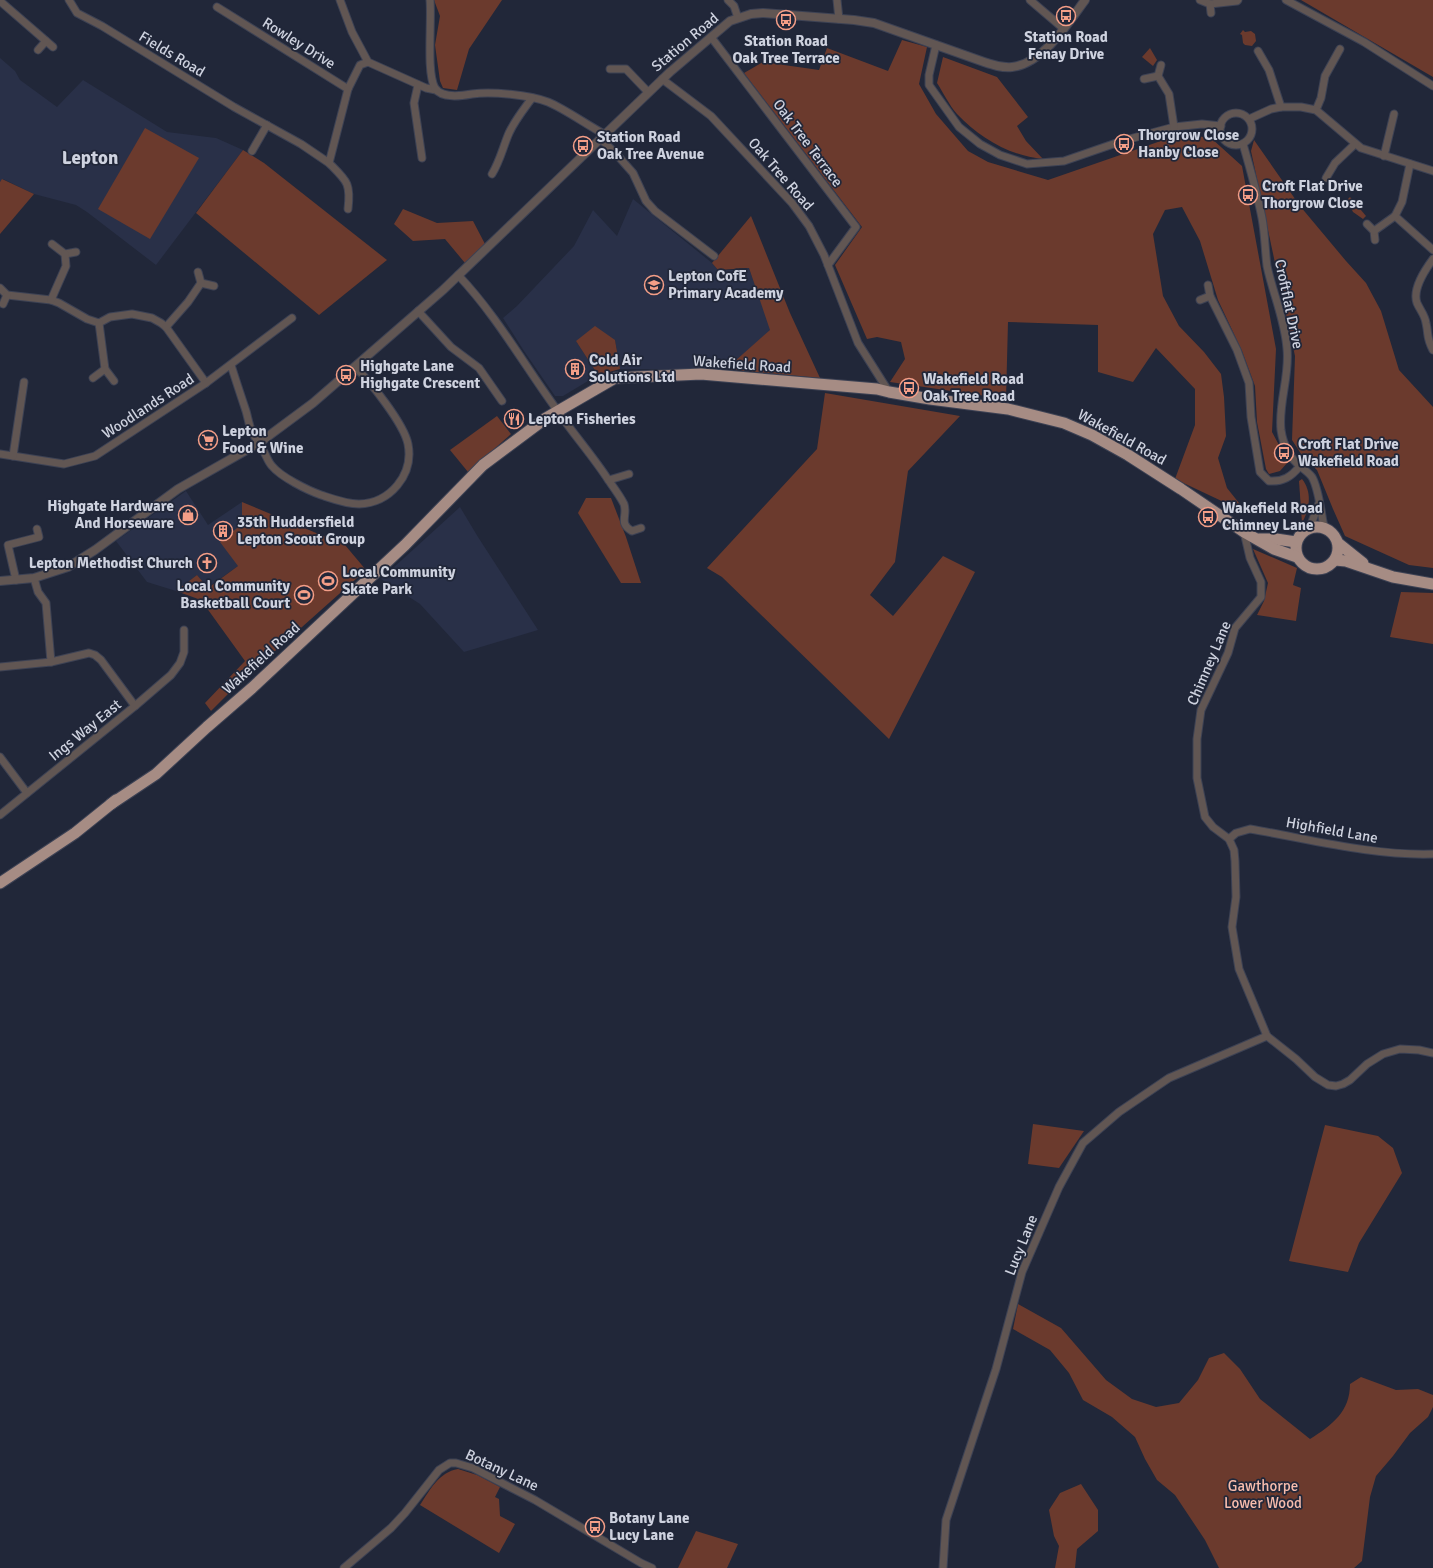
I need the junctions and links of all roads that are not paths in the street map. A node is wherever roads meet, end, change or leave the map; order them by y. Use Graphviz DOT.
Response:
graph roads {
  1 [pos="69,0"];
  2 [pos="340,0"];
  3 [pos="430,0"];
  4 [pos="728,0"];
  5 [pos="837,0"];
  6 [pos="1030,0"];
  7 [pos="1085,0"];
  8 [pos="1200,0"];
  9 [pos="1238,0"];
  10 [pos="1286,0"];
  11 [pos="0,1"];
  12 [pos="1210,4"];
  13 [pos="217,7"];
  14 [pos="1211,13"];
  15 [pos="738,18"];
  16 [pos="839,19"];
  17 [pos="1064,28"];
  18 [pos="711,37"];
  19 [pos="46,41"];
  20 [pos="936,45"];
  21 [pos="53,47"];
  22 [pos="1340,49"];
  23 [pos="38,50"];
  24 [pos="1258,51"];
  25 [pos="368,62"];
  26 [pos="1161,65"];
  27 [pos="610,69"];
  28 [pos="1158,76"];
  29 [pos="662,79"];
  30 [pos="1144,79"];
  31 [pos="418,85"];
  32 [pos="1433,86"];
  33 [pos="348,89"];
  34 [pos="436,90"];
  35 [pos="648,92"];
  36 [pos="532,98"];
  37 [pos="1281,107"];
  38 [pos="1316,110"];
  39 [pos="1394,114"];
  40 [pos="1249,119"];
  41 [pos="267,125"];
  42 [pos="1221,126"];
  43 [pos="1174,127"];
  44 [pos="602,136"];
  45 [pos="1243,144"];
  46 [pos="1355,144"];
  47 [pos="252,151"];
  48 [pos="1384,156"];
  49 [pos="422,158"];
  50 [pos="329,163"];
  51 [pos="1410,164"];
  52 [pos="1433,171"];
  53 [pos="492,174"];
  54 [pos="1326,178"];
  55 [pos="348,209"];
  56 [pos="1395,216"];
  57 [pos="1367,224"];
  58 [pos="1374,231"];
  59 [pos="1375,240"];
  60 [pos="52,244"];
  61 [pos="1433,250"];
  62 [pos="76,252"];
  63 [pos="65,254"];
  64 [pos="714,256"];
  65 [pos="1433,259"];
  66 [pos="828,265"];
  67 [pos="198,272"];
  68 [pos="458,275"];
  69 [pos="201,283"];
  70 [pos="1208,285"];
  71 [pos="214,286"];
  72 [pos="0,288"];
  73 [pos="7,295"];
  74 [pos="1210,296"];
  75 [pos="51,300"];
  76 [pos="1200,300"];
  77 [pos="3,304"];
  78 [pos="418,311"];
  79 [pos="292,318"];
  80 [pos="99,323"];
  81 [pos="166,327"];
  82 [pos="1433,350"];
  83 [pos="231,365"];
  84 [pos="355,367"];
  85 [pos="105,369"];
  86 [pos="93,378"];
  87 [pos="114,381"];
  88 [pos="24,382"];
  89 [pos="206,383"];
  90 [pos="890,394"];
  91 [pos="502,401"];
  92 [pos="557,411"];
  93 [pos="259,443"];
  94 [pos="0,454"];
  95 [pos="12,456"];
  96 [pos="1300,466"];
  97 [pos="629,474"];
  98 [pos="609,480"];
  99 [pos="1319,503"];
  100 [pos="1310,527"];
  101 [pos="1324,527"];
  102 [pos="641,528"];
  103 [pos="37,529"];
  104 [pos="1244,532"];
  105 [pos="1258,539"];
  106 [pos="1296,542"];
  107 [pos="1338,543"];
  108 [pos="1297,557"];
  109 [pos="1335,560"];
  110 [pos="1368,567"];
  111 [pos="34,578"];
  112 [pos="16,580"];
  113 [pos="0,581"];
  114 [pos="1433,584"];
  115 [pos="184,630"];
  116 [pos="51,662"];
  117 [pos="0,667"];
  118 [pos="135,706"];
  119 [pos="0,757"];
  120 [pos="27,793"];
  121 [pos="0,814"];
  122 [pos="1229,839"];
  123 [pos="1433,854"];
  124 [pos="0,883"];
  125 [pos="1267,1036"];
  126 [pos="1433,1053"];
  127 [pos="344,1568"];
  128 [pos="652,1568"];
  129 [pos="943,1568"];
  1 -- 41 [label="street, Fields Road"];
  2 -- 25 [label="street"];
  3 -- 34 [label="street"];
  4 -- 15 [label="street"];
  5 -- 16 [label="street"];
  6 -- 17 [label="street"];
  7 -- 17 [label="street, Station Road"];
  8 -- 12 [label="street"];
  9 -- 12 [label="street"];
  10 -- 32 [label="street"];
  11 -- 19 [label="street"];
  12 -- 14 [label="street"];
  13 -- 33 [label="street, Rowley Drive"];
  15 -- 16 [label="street, Station Road"];
  15 -- 18 [label="street, Station Road"];
  16 -- 20 [label="street, Station Road"];
  17 -- 20 [label="street, Station Road"];
  18 -- 29 [label="street, Station Road"];
  18 -- 66 [label="street, Oak Tree Terrace"];
  19 -- 21 [label="street"];
  19 -- 23 [label="street"];
  20 -- 43 [label="street"];
  22 -- 38 [label="street"];
  24 -- 37 [label="street"];
  25 -- 31 [label="street"];
  25 -- 33 [label="street"];
  26 -- 28 [label="street"];
  27 -- 35 [label="street"];
  28 -- 30 [label="street"];
  28 -- 43 [label="street"];
  29 -- 35 [label="street, Station Road"];
  29 -- 66 [label="street, Oak Tree Road"];
  31 -- 34 [label="street"];
  31 -- 49 [label="street"];
  33 -- 50 [label="street"];
  34 -- 36 [label="street"];
  35 -- 44 [label="street, Station Road"];
  36 -- 44 [label="street"];
  36 -- 53 [label="street"];
  37 -- 38 [label="street"];
  37 -- 40 [label="street"];
  38 -- 46 [label="street"];
  39 -- 48 [label="street"];
  40 -- 42 [label="street"];
  40 -- 45 [label="street"];
  41 -- 47 [label="street"];
  41 -- 50 [label="street, Fields Road"];
  42 -- 43 [label="street"];
  42 -- 45 [label="street"];
  44 -- 64 [label="street"];
  44 -- 68 [label="street, Station Road"];
  45 -- 96 [label="street, Croftflat Drive"];
  46 -- 48 [label="street"];
  46 -- 54 [label="street"];
  48 -- 51 [label="street"];
  50 -- 55 [label="street, Fields Road"];
  51 -- 52 [label="street"];
  51 -- 56 [label="street"];
  56 -- 58 [label="street"];
  56 -- 61 [label="street"];
  57 -- 58 [label="street"];
  58 -- 59 [label="street"];
  60 -- 63 [label="street"];
  62 -- 63 [label="street"];
  63 -- 75 [label="street"];
  65 -- 82 [label="street"];
  66 -- 90 [label="street, Oak Tree Road"];
  67 -- 69 [label="street"];
  68 -- 78 [label="street, Station Road"];
  68 -- 92 [label="street"];
  69 -- 71 [label="street"];
  69 -- 81 [label="street"];
  70 -- 74 [label="street"];
  72 -- 73 [label="street"];
  73 -- 75 [label="street"];
  73 -- 77 [label="street"];
  74 -- 76 [label="street"];
  74 -- 96 [label="street"];
  75 -- 80 [label="street"];
  78 -- 84 [label="street, Station Road"];
  78 -- 91 [label="street"];
  79 -- 83 [label="street, Woodlands Road"];
  80 -- 81 [label="street"];
  80 -- 85 [label="street"];
  81 -- 89 [label="street"];
  83 -- 89 [label="street, Woodlands Road"];
  83 -- 93 [label="street"];
  84 -- 93 [label="street, Station Road"];
  84 -- 93 [label="street"];
  85 -- 86 [label="street"];
  85 -- 87 [label="street"];
  88 -- 95 [label="street"];
  89 -- 95 [label="street, Woodlands Road"];
  90 -- 92 [label="highway, Wakefield Road"];
  90 -- 104 [label="highway, Wakefield Road"];
  92 -- 98 [label="street"];
  92 -- 124 [label="highway, Wakefield Road"];
  93 -- 111 [label="street, Station Road"];
  94 -- 95 [label="street, Woodlands Road"];
  96 -- 99 [label="street, Croftflat Drive"];
  97 -- 98 [label="street"];
  98 -- 102 [label="street"];
  99 -- 100 [label="street"];
  99 -- 101 [label="street, Croftflat Drive"];
  100 -- 101 [label="highway"];
  100 -- 106 [label="highway"];
  101 -- 107 [label="highway"];
  103 -- 112 [label="street"];
  104 -- 105 [label="highway, Wakefield Road"];
  104 -- 122 [label="street, Chimney Lane"];
  105 -- 106 [label="highway, Wakefield Road"];
  105 -- 108 [label="highway, Wakefield Road"];
  106 -- 108 [label="highway"];
  107 -- 109 [label="highway"];
  107 -- 110 [label="highway"];
  108 -- 109 [label="highway, Wakefield Road"];
  109 -- 110 [label="highway"];
  110 -- 114 [label="highway"];
  111 -- 112 [label="street, Station Road"];
  111 -- 116 [label="street"];
  112 -- 113 [label="street, Station Road"];
  115 -- 118 [label="street"];
  116 -- 117 [label="street, Ings Way East"];
  116 -- 118 [label="street, Ings Way East"];
  118 -- 120 [label="street, Ings Way East"];
  119 -- 120 [label="street"];
  120 -- 121 [label="street, Ings Way East"];
  122 -- 123 [label="street, Highfield Lane"];
  122 -- 125 [label="street"];
  125 -- 126 [label="street"];
  125 -- 129 [label="street, Lucy Lane"];
  127 -- 128 [label="street, Botany Lane"];
}
